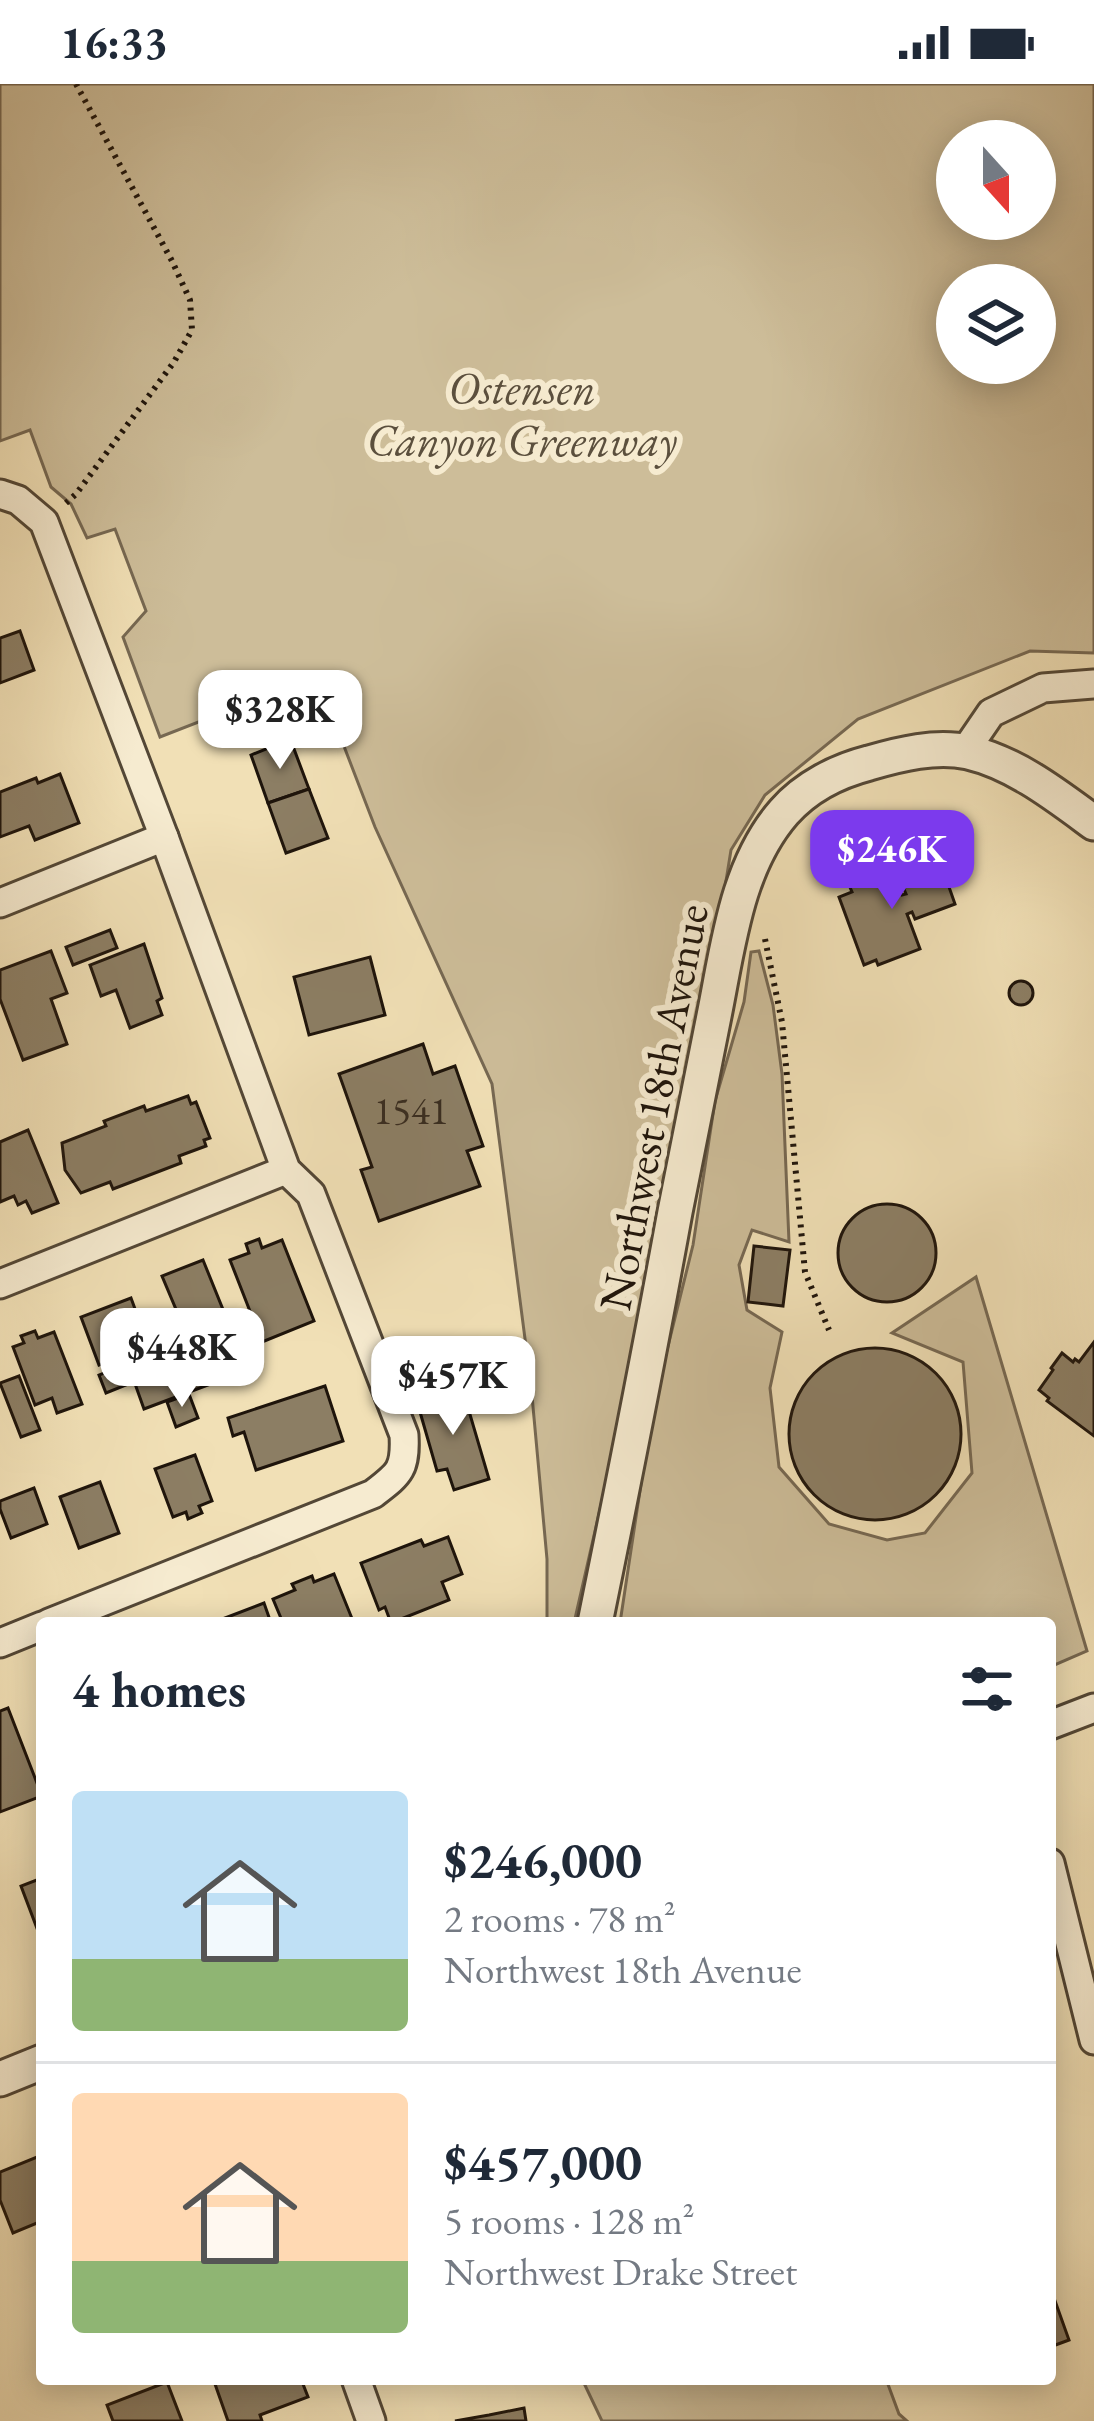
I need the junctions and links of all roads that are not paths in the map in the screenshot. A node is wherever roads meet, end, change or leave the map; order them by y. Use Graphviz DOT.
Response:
graph roads {
  1 [pos="0,494"];
  2 [pos="1094,684"];
  3 [pos="965,751"];
  4 [pos="1094,823"];
  5 [pos="164,837"];
  6 [pos="0,903"];
  7 [pos="286,1170"];
  8 [pos="0,1284"];
  9 [pos="63,1617"];
  10 [pos="597,1617"];
  11 [pos="36,1628"];
  12 [pos="0,1642"];
  13 [pos="1094,1708"];
  14 [pos="1056,1723"];
  15 [pos="1056,1887"];
  16 [pos="1094,2041"];
  17 [pos="36,2064"];
  18 [pos="0,2079"];
  19 [pos="358,2385"];
  20 [pos="371,2421"];
  1 -- 5 [label="street"];
  2 -- 3 [label="street"];
  3 -- 4 [label="street"];
  3 -- 10 [label="street, Northwest 18th Avenue"];
  5 -- 6 [label="street"];
  5 -- 7 [label="street"];
  7 -- 8 [label="street"];
  7 -- 9 [label="street"];
  11 -- 12 [label="street"];
  13 -- 14 [label="street"];
  15 -- 16 [label="street"];
  17 -- 18 [label="street"];
  19 -- 20 [label="street"];
}
